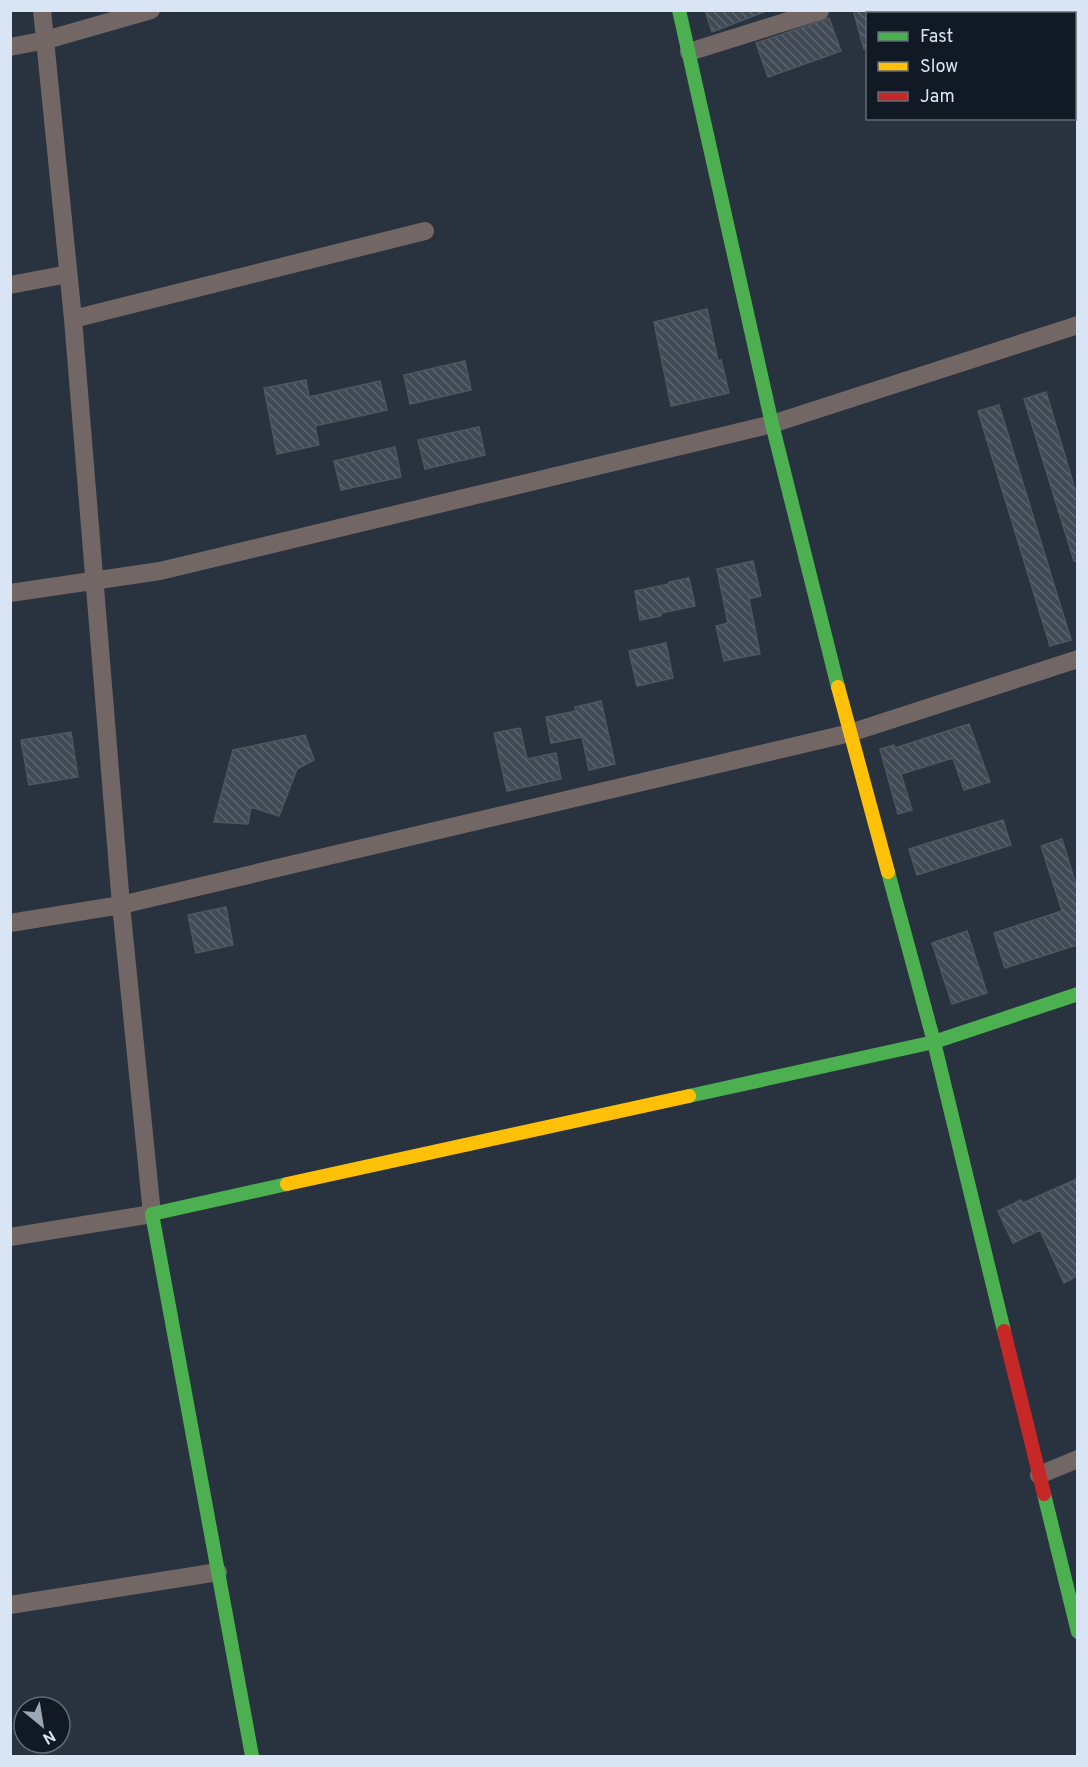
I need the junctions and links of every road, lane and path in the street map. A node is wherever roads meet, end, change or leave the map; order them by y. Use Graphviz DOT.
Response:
graph roads {
  1 [pos="42,10"];
  2 [pos="151,10"];
  3 [pos="679,10"];
  4 [pos="820,11"];
  5 [pos="46,40"];
  6 [pos="10,47"];
  7 [pos="689,52"];
  8 [pos="424,231"];
  9 [pos="68,274"];
  10 [pos="10,285"];
  11 [pos="73,319"];
  12 [pos="1077,325"];
  13 [pos="772,424"];
  14 [pos="96,581"];
  15 [pos="10,593"];
  16 [pos="1077,659"];
  17 [pos="850,733"];
  18 [pos="121,905"];
  19 [pos="10,923"];
  20 [pos="1077,994"];
  21 [pos="934,1042"];
  22 [pos="153,1214"];
  23 [pos="10,1237"];
  24 [pos="1077,1459"];
  25 [pos="1039,1475"];
  26 [pos="218,1572"];
  27 [pos="10,1605"];
  28 [pos="1077,1632"];
  29 [pos="252,1756"];
  1 -- 5 [label="street"];
  2 -- 5 [label="street"];
  3 -- 7 [label="street"];
  4 -- 7 [label="street"];
  5 -- 6 [label="street"];
  5 -- 9 [label="street"];
  7 -- 13 [label="street"];
  8 -- 11 [label="street"];
  9 -- 10 [label="street"];
  9 -- 11 [label="street"];
  11 -- 14 [label="street"];
  12 -- 13 [label="street"];
  13 -- 14 [label="street"];
  13 -- 17 [label="street"];
  14 -- 15 [label="street"];
  14 -- 18 [label="street"];
  16 -- 17 [label="street"];
  17 -- 18 [label="street"];
  17 -- 21 [label="street"];
  18 -- 19 [label="street"];
  18 -- 22 [label="street"];
  20 -- 21 [label="street"];
  21 -- 22 [label="street"];
  21 -- 25 [label="street"];
  22 -- 23 [label="street"];
  22 -- 26 [label="street"];
  24 -- 25 [label="street"];
  25 -- 28 [label="street"];
  26 -- 27 [label="street"];
  26 -- 29 [label="street"];
}
